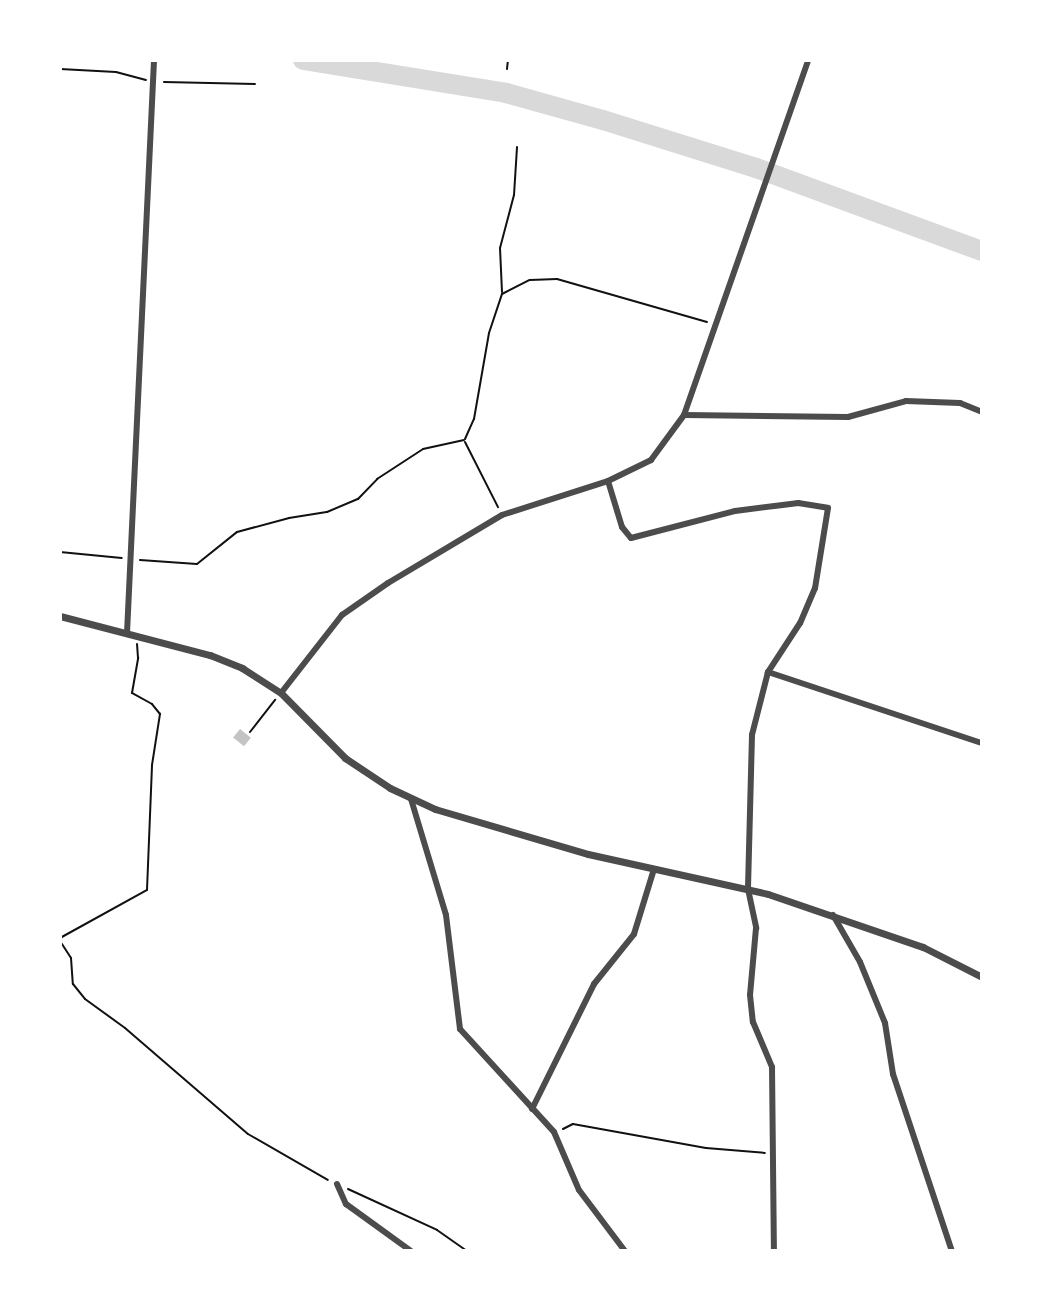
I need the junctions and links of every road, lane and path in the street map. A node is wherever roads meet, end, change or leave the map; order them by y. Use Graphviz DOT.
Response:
graph roads {
  1 [pos="154,60"];
  2 [pos="508,60"];
  3 [pos="808,60"];
  4 [pos="507,69"];
  5 [pos="517,147"];
  6 [pos="502,294"];
  7 [pos="715,325"];
  8 [pos="982,412"];
  9 [pos="684,415"];
  10 [pos="464,440"];
  11 [pos="608,481"];
  12 [pos="502,515"];
  13 [pos="60,552"];
  14 [pos="130,559"];
  15 [pos="60,616"];
  16 [pos="131,634"];
  17 [pos="768,672"];
  18 [pos="281,693"];
  19 [pos="250,732"];
  20 [pos="982,743"];
  21 [pos="411,799"];
  22 [pos="654,869"];
  23 [pos="748,889"];
  24 [pos="833,915"];
  25 [pos="60,940"];
  26 [pos="982,977"];
  27 [pos="532,1109"];
  28 [pos="554,1132"];
  29 [pos="775,1153"];
  30 [pos="337,1184"];
  31 [pos="411,1251"];
  32 [pos="467,1251"];
  33 [pos="625,1251"];
  34 [pos="774,1251"];
  35 [pos="952,1251"];
  1 -- 14 [label="street"];
  2 -- 4 [label="path"];
  3 -- 7 [label="street"];
  5 -- 6 [label="path"];
  6 -- 7 [label="path"];
  6 -- 10 [label="path"];
  7 -- 9 [label="street"];
  8 -- 9 [label="street"];
  9 -- 11 [label="street"];
  10 -- 12 [label="path"];
  10 -- 14 [label="path"];
  11 -- 12 [label="street"];
  11 -- 17 [label="street"];
  12 -- 18 [label="street"];
  13 -- 14 [label="path"];
  14 -- 16 [label="street"];
  15 -- 16 [label="street"];
  16 -- 18 [label="street"];
  16 -- 25 [label="path"];
  17 -- 20 [label="street"];
  17 -- 23 [label="street"];
  18 -- 19 [label="path"];
  18 -- 21 [label="street"];
  21 -- 22 [label="street"];
  21 -- 27 [label="street"];
  22 -- 23 [label="street"];
  22 -- 27 [label="street"];
  23 -- 24 [label="street"];
  23 -- 29 [label="street"];
  24 -- 26 [label="street"];
  24 -- 35 [label="street"];
  25 -- 30 [label="path"];
  27 -- 28 [label="street"];
  28 -- 29 [label="path"];
  28 -- 33 [label="street"];
  29 -- 34 [label="street"];
  30 -- 31 [label="street"];
  30 -- 32 [label="path"];
}
